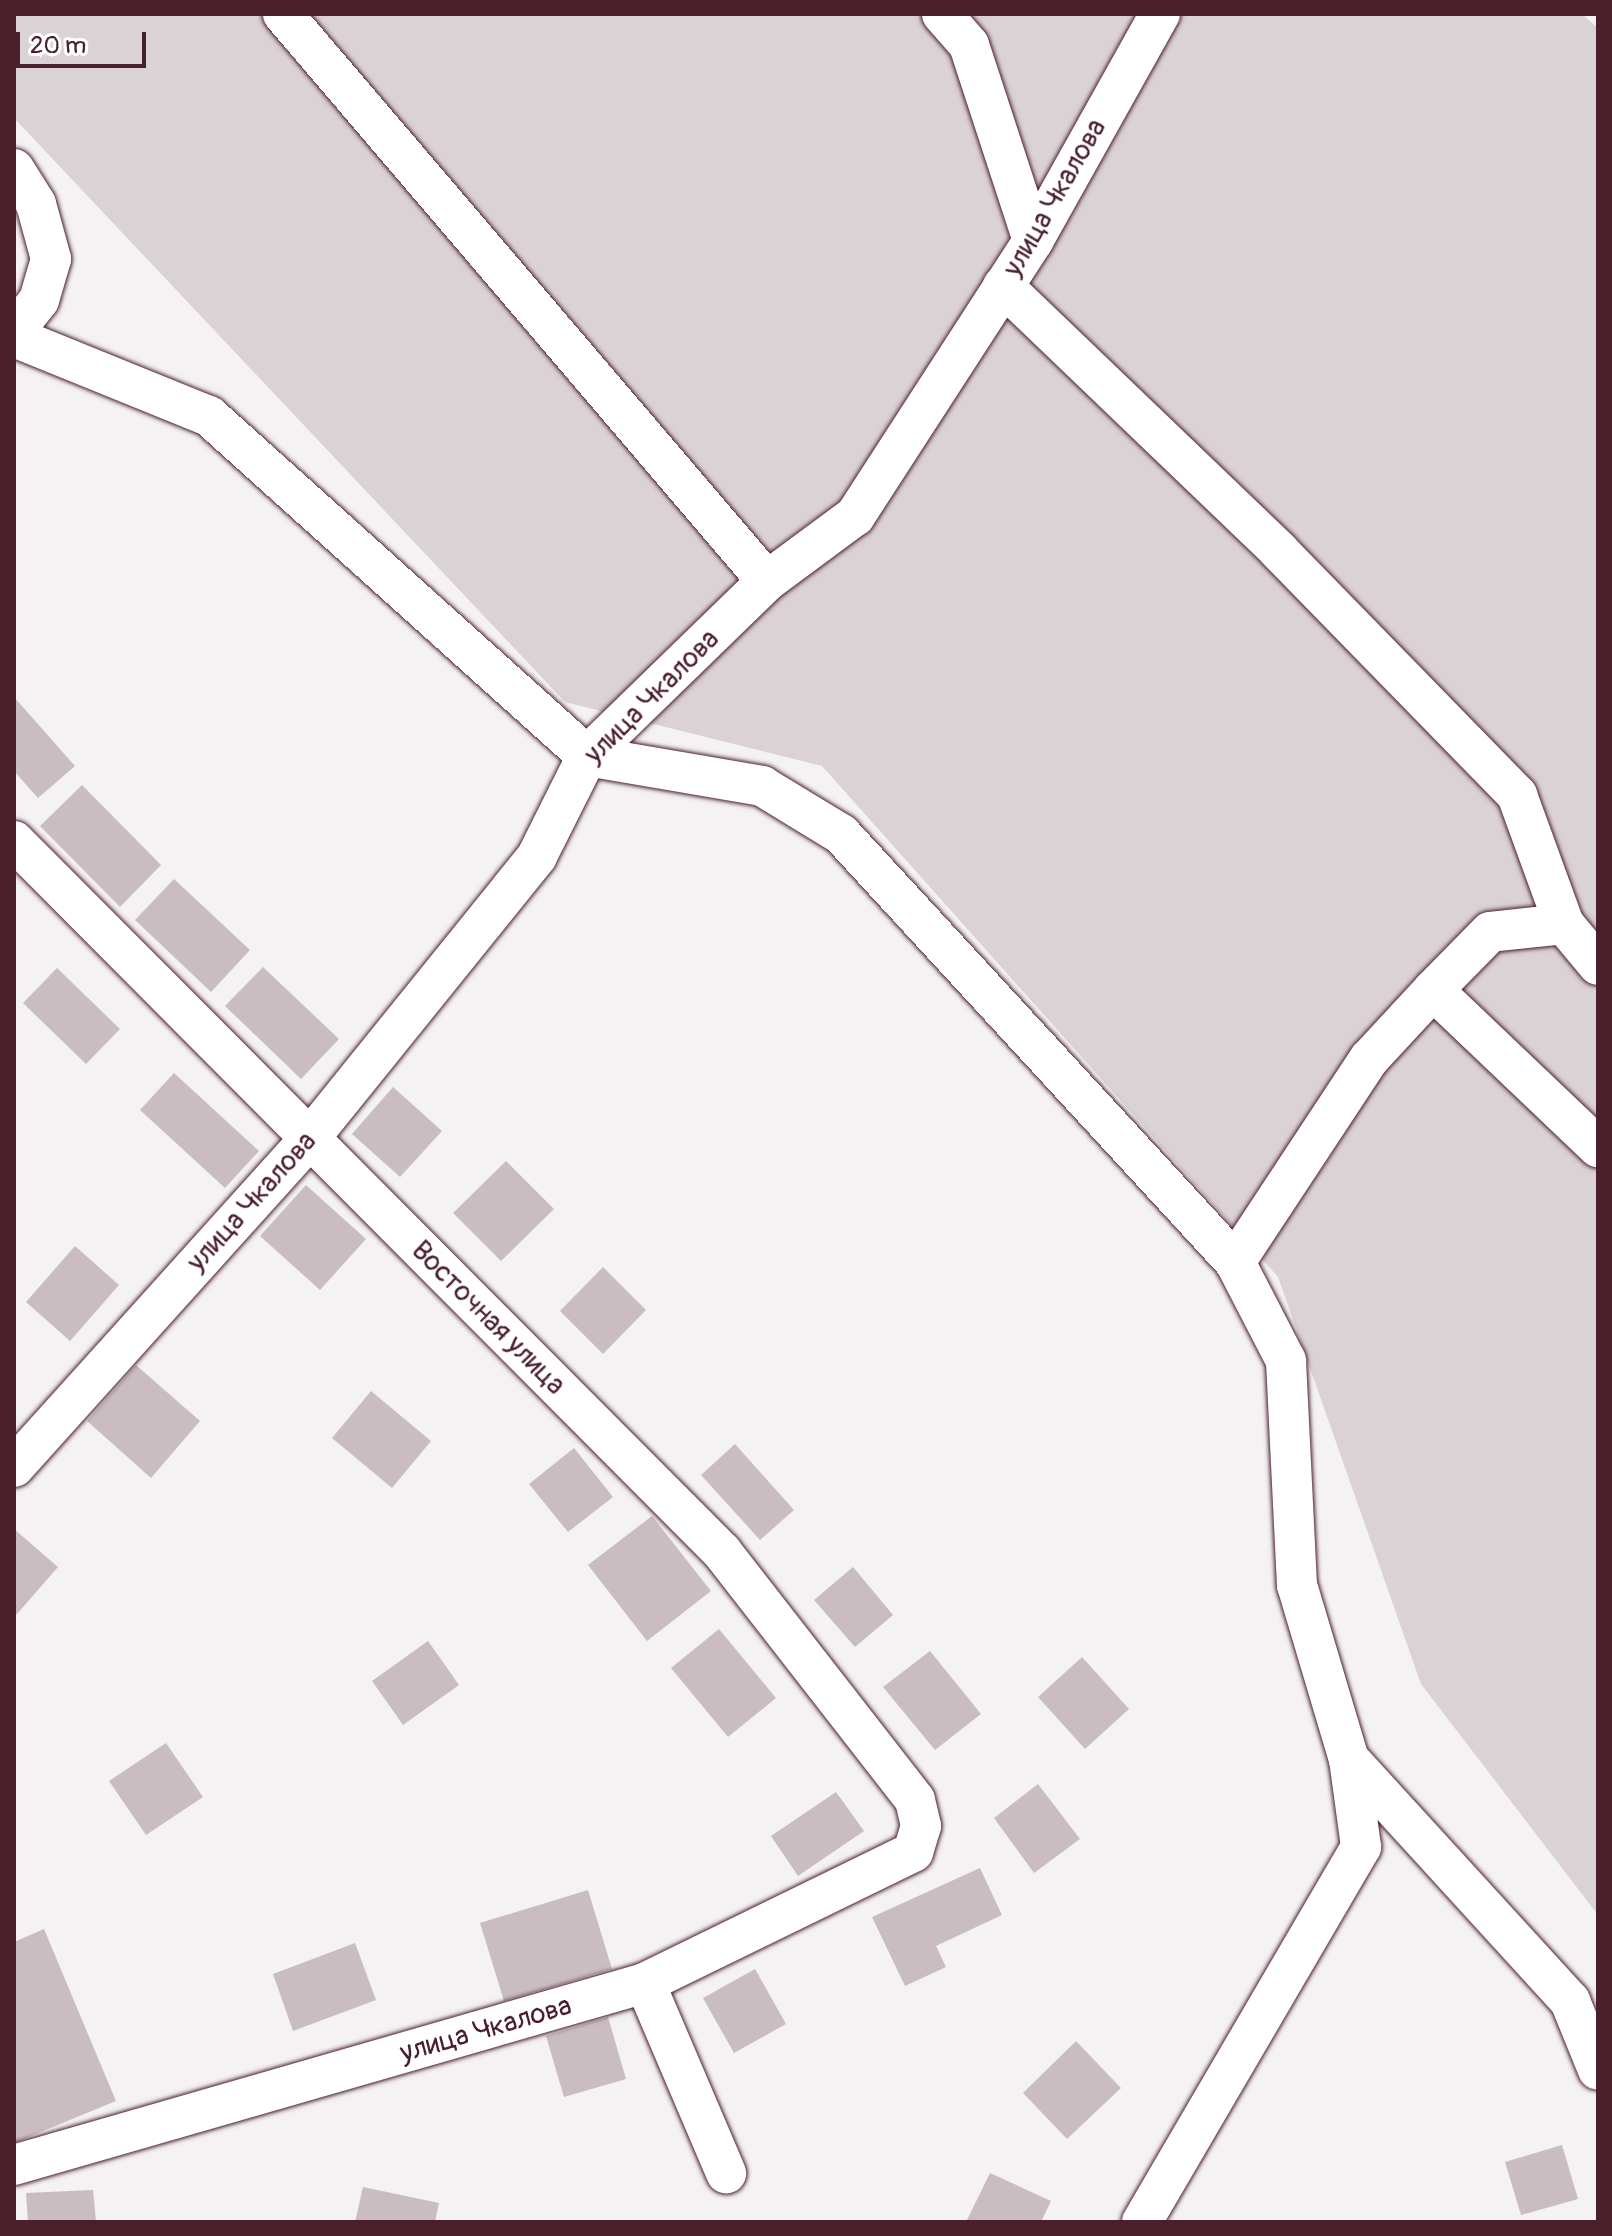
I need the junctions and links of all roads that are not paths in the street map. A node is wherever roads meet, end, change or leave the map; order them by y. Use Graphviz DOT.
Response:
graph roads {
  1 [pos="283,14"];
  2 [pos="942,14"];
  3 [pos="1160,14"];
  4 [pos="14,169"];
  5 [pos="1033,241"];
  6 [pos="1003,286"];
  7 [pos="14,334"];
  8 [pos="767,581"];
  9 [pos="587,756"];
  10 [pos="14,841"];
  11 [pos="1564,924"];
  12 [pos="1598,965"];
  13 [pos="1433,990"];
  14 [pos="309,1139"];
  15 [pos="1598,1147"];
  16 [pos="1235,1262"];
  17 [pos="14,1467"];
  18 [pos="1349,1759"];
  19 [pos="921,1826"];
  20 [pos="645,1983"];
  21 [pos="1598,2070"];
  22 [pos="14,2165"];
  23 [pos="726,2173"];
  24 [pos="1142,2222"];
  1 -- 8 [label="street"];
  2 -- 5 [label="street"];
  3 -- 5 [label="street, улица Чкалова"];
  4 -- 7 [label="street"];
  5 -- 6 [label="street, улица Чкалова"];
  6 -- 8 [label="street, улица Чкалова"];
  6 -- 11 [label="street"];
  7 -- 9 [label="street"];
  8 -- 9 [label="street, улица Чкалова"];
  9 -- 14 [label="street, улица Чкалова"];
  9 -- 16 [label="street"];
  10 -- 14 [label="street, Восточная улица"];
  11 -- 12 [label="street"];
  11 -- 13 [label="street"];
  13 -- 15 [label="street"];
  13 -- 16 [label="street"];
  14 -- 17 [label="street, улица Чкалова"];
  14 -- 19 [label="street, Восточная улица"];
  16 -- 18 [label="street"];
  18 -- 21 [label="street"];
  18 -- 24 [label="street"];
  19 -- 20 [label="street, улица Чкалова"];
  20 -- 22 [label="street, улица Чкалова"];
  20 -- 23 [label="street"];
}
